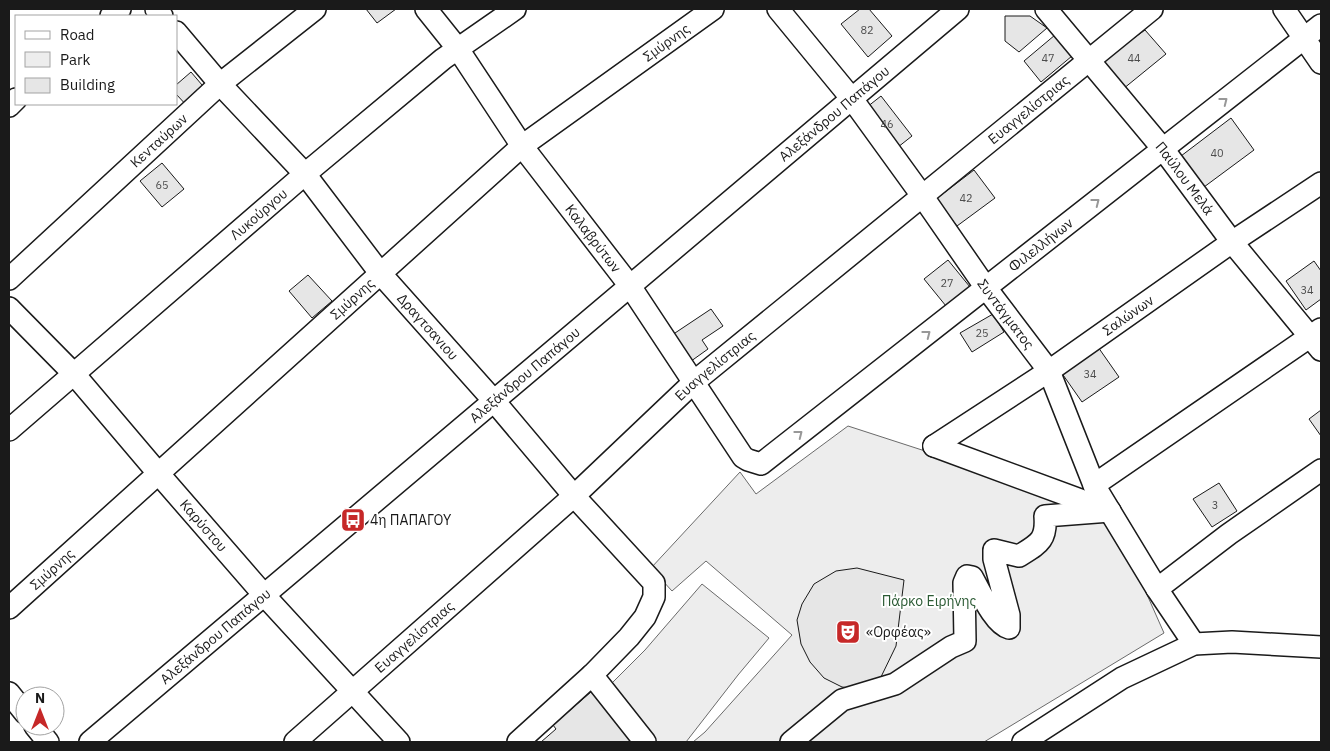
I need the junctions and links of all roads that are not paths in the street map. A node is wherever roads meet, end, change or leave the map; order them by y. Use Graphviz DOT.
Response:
graph roads {
  1 [pos="315,9"];
  2 [pos="426,9"];
  3 [pos="515,9"];
  4 [pos="713,9"];
  5 [pos="778,9"];
  6 [pos="958,9"];
  7 [pos="1046,9"];
  8 [pos="1152,9"];
  9 [pos="1284,9"];
  10 [pos="1321,25"];
  11 [pos="178,34"];
  12 [pos="1304,38"];
  13 [pos="458,49"];
  14 [pos="1090,60"];
  15 [pos="1321,63"];
  16 [pos="220,84"];
  17 [pos="852,99"];
  18 [pos="522,146"];
  19 [pos="1163,149"];
  20 [pos="305,174"];
  21 [pos="1321,183"];
  22 [pos="923,197"];
  23 [pos="1232,242"];
  24 [pos="380,273"];
  25 [pos="9,279"];
  26 [pos="630,286"];
  27 [pos="986,288"];
  28 [pos="9,308"];
  29 [pos="1317,339"];
  30 [pos="1049,370"];
  31 [pos="74,374"];
  32 [pos="694,382"];
  33 [pos="494,401"];
  34 [pos="9,430"];
  35 [pos="761,464"];
  36 [pos="1321,470"];
  37 [pos="158,473"];
  38 [pos="1094,485"];
  39 [pos="574,496"];
  40 [pos="1110,511"];
  41 [pos="1157,589"];
  42 [pos="264,595"];
  43 [pos="9,608"];
  44 [pos="1194,644"];
  45 [pos="1321,647"];
  46 [pos="592,675"];
  47 [pos="354,691"];
  48 [pos="90,742"];
  49 [pos="295,742"];
  50 [pos="399,742"];
  51 [pos="518,742"];
  52 [pos="645,742"];
  53 [pos="791,742"];
  54 [pos="1024,742"];
  1 -- 16 [label="street, Κενταύρων"];
  2 -- 13 [label="street, Καλαβρύτων"];
  3 -- 13 [label="street, Λυκούργου"];
  4 -- 18 [label="street, Σμύρνης"];
  5 -- 17 [label="street, Συντάγματος"];
  6 -- 17 [label="street, Αλεξάνδρου Παπάγου"];
  7 -- 14 [label="street, Παύλου Μελά"];
  8 -- 14 [label="street, Ευαγγελίστριας"];
  9 -- 12 [label="street"];
  10 -- 12 [label="street, Φιλελλήνων"];
  11 -- 16 [label="street, Δραγτσανιου"];
  12 -- 15 [label="street"];
  19 -- 12 [label="street, Φιλελλήνων, one-way"];
  13 -- 18 [label="street, Καλαβρύτων"];
  13 -- 20 [label="street, Λυκούργου"];
  14 -- 19 [label="street, Παύλου Μελά"];
  14 -- 22 [label="street, Ευαγγελίστριας"];
  16 -- 20 [label="street, Δραγτσανιου"];
  16 -- 25 [label="street, Κενταύρων"];
  17 -- 22 [label="street, Συντάγματος"];
  17 -- 26 [label="street, Αλεξάνδρου Παπάγου"];
  18 -- 24 [label="street, Σμύρνης"];
  18 -- 26 [label="street, Καλαβρύτων"];
  19 -- 23 [label="street, Παύλου Μελά"];
  27 -- 19 [label="street, Φιλελλήνων, one-way"];
  20 -- 24 [label="street, Δραγτσανιου"];
  20 -- 31 [label="street, Λυκούργου"];
  21 -- 23 [label="street, Σαλώνων"];
  22 -- 27 [label="street, Συντάγματος"];
  22 -- 32 [label="street, Ευαγγελίστριας"];
  23 -- 29 [label="street, Παύλου Μελά"];
  23 -- 30 [label="street, Σαλώνων"];
  24 -- 33 [label="street, Δραγτσανιου"];
  24 -- 37 [label="street, Σμύρνης"];
  26 -- 32 [label="street, Καλαβρύτων"];
  26 -- 33 [label="street, Αλεξάνδρου Παπάγου"];
  27 -- 30 [label="street, Συντάγματος"];
  35 -- 27 [label="street, Φιλελλήνων, one-way"];
  28 -- 31 [label="street, Καρύστου"];
  29 -- 38 [label="street"];
  30 -- 38 [label="street, Συντάγματος"];
  30 -- 40 [label="street, Σαλώνων"];
  31 -- 34 [label="street, Λυκούργου"];
  31 -- 37 [label="street, Καρύστου"];
  32 -- 35 [label="street, Καλαβρύτων"];
  32 -- 39 [label="street, Ευαγγελίστριας"];
  33 -- 39 [label="street, Δραγτσανιου"];
  33 -- 42 [label="street, Αλεξάνδρου Παπάγου"];
  36 -- 41 [label="street"];
  37 -- 42 [label="street, Καρύστου"];
  37 -- 43 [label="street, Σμύρνης"];
  38 -- 40 [label="street, Συντάγματος"];
  39 -- 46 [label="street, Δραγτσανιου"];
  39 -- 47 [label="street, Ευαγγελίστριας"];
  40 -- 41 [label="street, Συντάγματος"];
  40 -- 53 [label="street"];
  41 -- 44 [label="street, Συντάγματος"];
  42 -- 47 [label="street, Καρύστου"];
  42 -- 48 [label="street, Αλεξάνδρου Παπάγου"];
  44 -- 45 [label="street"];
  44 -- 54 [label="street"];
  46 -- 51 [label="street"];
  46 -- 52 [label="street"];
  47 -- 49 [label="street, Ευαγγελίστριας"];
  47 -- 50 [label="street, Καρύστου"];
}
